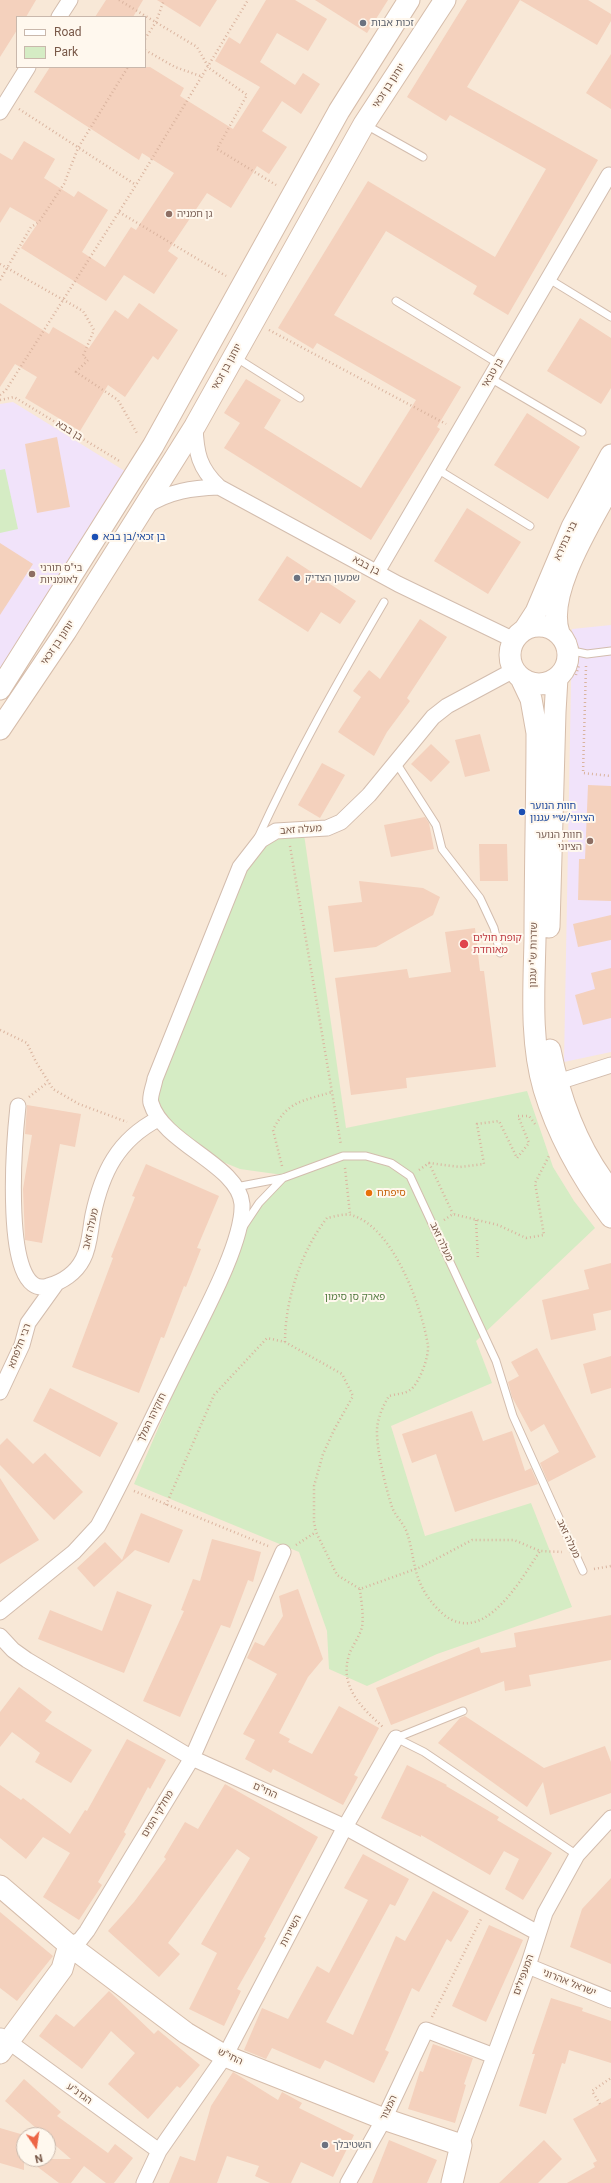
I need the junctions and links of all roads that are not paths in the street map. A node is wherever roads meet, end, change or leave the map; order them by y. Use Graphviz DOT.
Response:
graph roads {
  1 [pos="70,0"];
  2 [pos="409,0"];
  3 [pos="446,0"];
  4 [pos="60,16"];
  5 [pos="27,68"];
  6 [pos="3,106"];
  7 [pos="364,124"];
  8 [pos="423,157"];
  9 [pos="609,175"];
  10 [pos="549,279"];
  11 [pos="396,301"];
  12 [pos="611,317"];
  13 [pos="233,356"];
  14 [pos="499,364"];
  15 [pos="490,378"];
  16 [pos="300,398"];
  17 [pos="195,426"];
  18 [pos="582,432"];
  19 [pos="611,455"];
  20 [pos="437,469"];
  21 [pos="611,485"];
  22 [pos="219,487"];
  23 [pos="146,506"];
  24 [pos="530,526"];
  25 [pos="377,572"];
  26 [pos="384,602"];
  27 [pos="520,635"];
  28 [pos="571,646"];
  29 [pos="611,651"];
  30 [pos="518,674"];
  31 [pos="557,678"];
  32 [pos="0,689"];
  33 [pos="0,729"];
  34 [pos="395,761"];
  35 [pos="254,848"];
  36 [pos="500,953"];
  37 [pos="611,1065"];
  38 [pos="558,1082"];
  39 [pos="18,1106"];
  40 [pos="158,1119"];
  41 [pos="283,1178"];
  42 [pos="236,1186"];
  43 [pos="611,1191"];
  44 [pos="611,1217"];
  45 [pos="236,1237"];
  46 [pos="56,1284"];
  47 [pos="0,1392"];
  48 [pos="283,1552"];
  49 [pos="583,1571"];
  50 [pos="0,1612"];
  51 [pos="0,1636"];
  52 [pos="463,1711"];
  53 [pos="396,1738"];
  54 [pos="192,1758"];
  55 [pos="611,1818"];
  56 [pos="345,1827"];
  57 [pos="577,1855"];
  58 [pos="0,1886"];
  59 [pos="538,1933"];
  60 [pos="69,1945"];
  61 [pos="528,1966"];
  62 [pos="611,2000"];
  63 [pos="2,2043"];
  64 [pos="225,2056"];
  65 [pos="494,2056"];
  66 [pos="384,2119"];
  67 [pos="461,2145"];
  68 [pos="159,2151"];
  69 [pos="144,2183"];
  70 [pos="348,2183"];
  71 [pos="452,2183"];
  1 -- 4 [label="street"];
  2 -- 32 [label="street"];
  3 -- 7 [label="street, יוחנן בן זכאי"];
  5 -- 6 [label="street"];
  7 -- 8 [label="lane"];
  7 -- 13 [label="street, יוחנן בן זכאי"];
  9 -- 10 [label="street, בן טבאי"];
  10 -- 12 [label="lane"];
  10 -- 14 [label="street, בן טבאי"];
  11 -- 14 [label="lane"];
  13 -- 16 [label="lane"];
  13 -- 17 [label="street, יוחנן בן זכאי"];
  14 -- 15 [label="street, בן טבאי"];
  15 -- 18 [label="lane"];
  15 -- 20 [label="street, בן טבאי"];
  17 -- 22 [label="street, בן בבא"];
  17 -- 23 [label="street, יוחנן בן זכאי"];
  19 -- 27 [label="street, בני בתירא"];
  20 -- 24 [label="lane"];
  20 -- 25 [label="street, בן טבאי"];
  21 -- 28 [label="street, בני בתירא"];
  22 -- 23 [label="street"];
  22 -- 25 [label="street, בן בבא"];
  23 -- 33 [label="street, יוחנן בן זכאי"];
  25 -- 27 [label="street, בן בבא"];
  26 -- 35 [label="lane"];
  27 -- 28 [label="street"];
  27 -- 30 [label="street"];
  28 -- 29 [label="lane"];
  28 -- 31 [label="street"];
  30 -- 31 [label="street"];
  30 -- 34 [label="street, מעלה זאב"];
  30 -- 44 [label="street, שדרות ש\"י עגנון"];
  31 -- 38 [label="street, שדרות ש\"י עגנון"];
  34 -- 35 [label="street, מעלה זאב"];
  34 -- 36 [label="lane"];
  35 -- 40 [label="street, מעלה זאב"];
  37 -- 38 [label="street"];
  38 -- 43 [label="street, שדרות ש\"י עגנון"];
  39 -- 46 [label="street, מעלה זאב"];
  40 -- 42 [label="street, מעלה זאב"];
  40 -- 46 [label="street, מעלה זאב"];
  41 -- 42 [label="lane"];
  41 -- 45 [label="lane"];
  41 -- 49 [label="lane, מעלה זאב"];
  42 -- 45 [label="street, חזקיהו המלך"];
  45 -- 50 [label="street, חזקיהו המלך"];
  46 -- 47 [label="street, רבי חלפתא"];
  48 -- 54 [label="street, מחלקי המים"];
  51 -- 54 [label="street, החי\"ם"];
  52 -- 53 [label="lane"];
  53 -- 56 [label="street, השיירות"];
  53 -- 57 [label="lane"];
  54 -- 56 [label="street, החי\"ם"];
  54 -- 60 [label="street, מחלקי המים"];
  55 -- 57 [label="street, המעפילים"];
  56 -- 59 [label="street, החי\"ם"];
  56 -- 64 [label="street, השיירות"];
  57 -- 59 [label="street, המעפילים"];
  58 -- 60 [label="street, החי\"ש"];
  59 -- 61 [label="street, המעפילים"];
  60 -- 63 [label="street"];
  60 -- 64 [label="street, החי\"ש"];
  61 -- 62 [label="street, ישראל אהרוני"];
  61 -- 65 [label="street, המעפילים"];
  63 -- 68 [label="street, הגדנ\"ע"];
  64 -- 66 [label="street, החי\"ש"];
  64 -- 68 [label="street, השיירות"];
  65 -- 66 [label="street, המצור"];
  65 -- 67 [label="street, המעפילים"];
  66 -- 67 [label="street, החי\"ש"];
  66 -- 70 [label="street, המצור"];
  67 -- 71 [label="street"];
  68 -- 69 [label="street, השיירות"];
}
